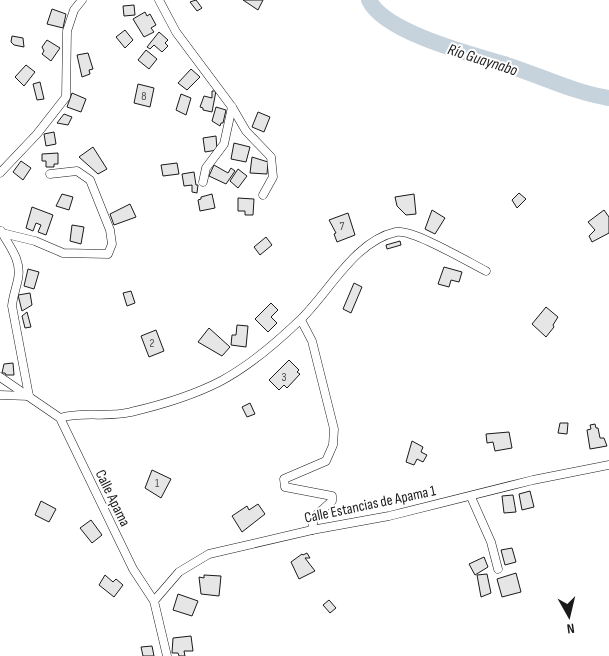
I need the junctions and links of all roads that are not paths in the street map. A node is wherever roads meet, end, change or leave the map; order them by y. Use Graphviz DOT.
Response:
graph roads {
  1 [pos="82,0"];
  2 [pos="158,0"];
  3 [pos="232,107"];
  4 [pos="0,173"];
  5 [pos="50,174"];
  6 [pos="203,182"];
  7 [pos="263,195"];
  8 [pos="1,231"];
  9 [pos="486,271"];
  10 [pos="301,320"];
  11 [pos="0,377"];
  12 [pos="0,395"];
  13 [pos="29,396"];
  14 [pos="60,418"];
  15 [pos="609,466"];
  16 [pos="471,497"];
  17 [pos="312,530"];
  18 [pos="498,569"];
  19 [pos="154,601"];
  20 [pos="166,656"];
  1 -- 4 [label="street"];
  2 -- 3 [label="street"];
  3 -- 6 [label="street"];
  3 -- 7 [label="street"];
  5 -- 8 [label="street"];
  8 -- 13 [label="street"];
  9 -- 10 [label="street"];
  10 -- 14 [label="street"];
  10 -- 17 [label="street"];
  11 -- 13 [label="street, Calle Apama"];
  12 -- 13 [label="street"];
  13 -- 14 [label="street, Calle Apama"];
  14 -- 19 [label="street, Calle Apama"];
  15 -- 16 [label="street, Calle Estancias de Apama 1"];
  16 -- 17 [label="street, Calle Estancias de Apama 1"];
  16 -- 18 [label="street"];
  17 -- 19 [label="street, Calle Estancias de Apama 1"];
  19 -- 20 [label="street, Calle Apama"];
}
